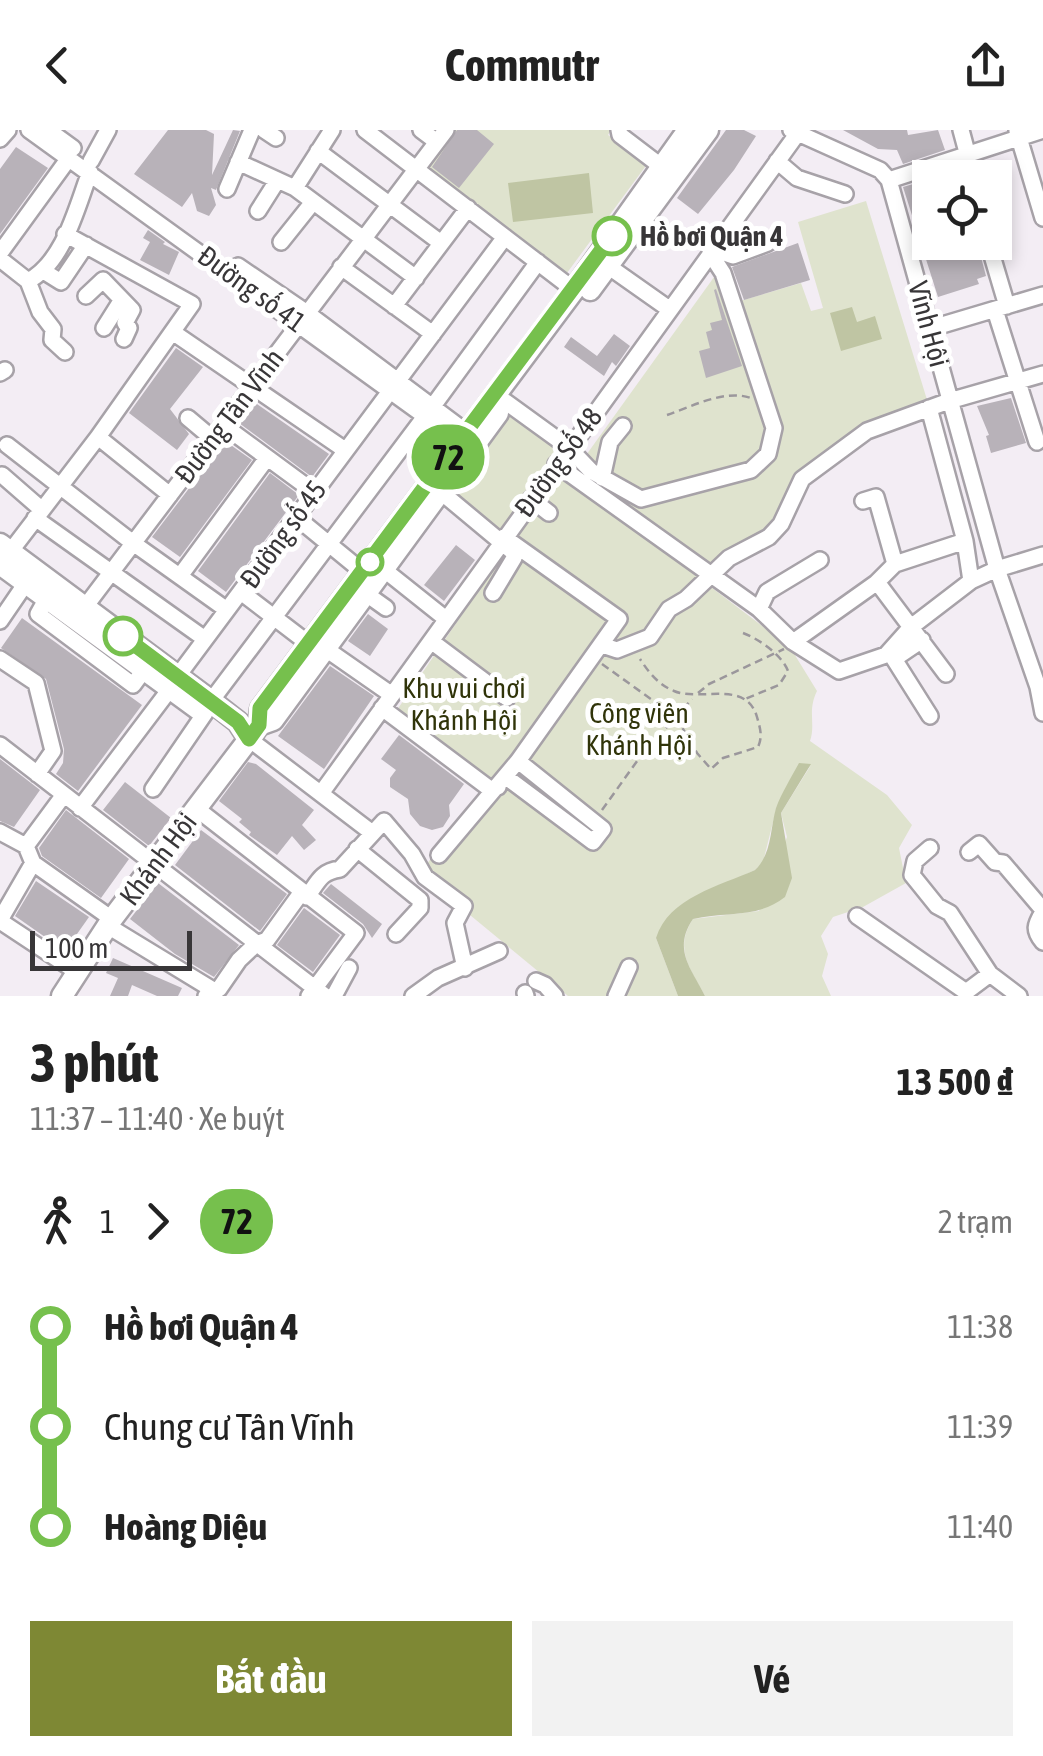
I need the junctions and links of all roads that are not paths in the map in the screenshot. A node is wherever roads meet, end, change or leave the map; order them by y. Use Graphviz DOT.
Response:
graph roads {
  1 [pos="8,130"];
  2 [pos="29,130"];
  3 [pos="48,130"];
  4 [pos="108,130"];
  5 [pos="252,130"];
  6 [pos="332,130"];
  7 [pos="365,130"];
  8 [pos="420,130"];
  9 [pos="619,130"];
  10 [pos="688,130"];
  11 [pos="708,130"];
  12 [pos="961,130"];
  13 [pos="1043,130"];
  14 [pos="796,131"];
  15 [pos="1018,134"];
  16 [pos="442,136"];
  17 [pos="0,139"];
  18 [pos="318,151"];
  19 [pos="966,157"];
  20 [pos="69,158"];
  21 [pos="966,160"];
  22 [pos="777,161"];
  23 [pos="238,162"];
  24 [pos="90,167"];
  25 [pos="662,167"];
  26 [pos="416,168"];
  27 [pos="277,180"];
  28 [pos="889,180"];
  29 [pos="296,188"];
  30 [pos="227,189"];
  31 [pos="845,194"];
  32 [pos="314,202"];
  33 [pos="389,204"];
  34 [pos="468,208"];
  35 [pos="258,211"];
  36 [pos="1043,218"];
  37 [pos="65,234"];
  38 [pos="505,236"];
  39 [pos="363,238"];
  40 [pos="281,242"];
  41 [pos="768,242"];
  42 [pos="442,243"];
  43 [pos="86,245"];
  44 [pos="711,251"];
  45 [pos="0,256"];
  46 [pos="992,260"];
  47 [pos="538,262"];
  48 [pos="128,266"];
  49 [pos="608,266"];
  50 [pos="341,267"];
  51 [pos="45,272"];
  52 [pos="416,278"];
  53 [pos="28,281"];
  54 [pos="574,290"];
  55 [pos="1043,295"];
  56 [pos="86,296"];
  57 [pos="118,298"];
  58 [pos="394,306"];
  59 [pos="1001,308"];
  60 [pos="669,309"];
  61 [pos="302,319"];
  62 [pos="104,328"];
  63 [pos="932,328"];
  64 [pos="174,332"];
  65 [pos="433,334"];
  66 [pos="124,338"];
  67 [pos="66,352"];
  68 [pos="1043,374"];
  69 [pos="1017,383"];
  70 [pos="395,386"];
  71 [pos="252,387"];
  72 [pos="949,401"];
  73 [pos="506,402"];
  74 [pos="928,408"];
  75 [pos="429,411"];
  76 [pos="188,418"];
  77 [pos="624,426"];
  78 [pos="218,432"];
  79 [pos="98,437"];
  80 [pos="469,441"];
  81 [pos="1036,442"];
  82 [pos="2,443"];
  83 [pos="568,447"];
  84 [pos="346,450"];
  85 [pos="267,458"];
  86 [pos="556,464"];
  87 [pos="2,475"];
  88 [pos="602,478"];
  89 [pos="60,484"];
  90 [pos="314,492"];
  91 [pos="441,492"];
  92 [pos="170,495"];
  93 [pos="531,499"];
  94 [pos="863,501"];
  95 [pos="548,513"];
  96 [pos="38,514"];
  97 [pos="296,516"];
  98 [pos="503,539"];
  99 [pos="965,541"];
  100 [pos="133,544"];
  101 [pos="329,544"];
  102 [pos="3,553"];
  103 [pos="1043,555"];
  104 [pos="820,560"];
  105 [pos="896,564"];
  106 [pos="997,569"];
  107 [pos="112,572"];
  108 [pos="710,575"];
  109 [pos="180,576"];
  110 [pos="370,578"];
  111 [pos="876,582"];
  112 [pos="970,582"];
  113 [pos="26,583"];
  114 [pos="241,592"];
  115 [pos="493,594"];
  116 [pos="85,607"];
  117 [pos="386,608"];
  118 [pos="759,609"];
  119 [pos="227,610"];
  120 [pos="274,616"];
  121 [pos="446,619"];
  122 [pos="0,621"];
  123 [pos="917,634"];
  124 [pos="205,639"];
  125 [pos="431,641"];
  126 [pos="790,645"];
  127 [pos="318,646"];
  128 [pos="597,652"];
  129 [pos="0,660"];
  130 [pos="946,674"];
  131 [pos="174,683"];
  132 [pos="1041,686"];
  133 [pos="507,698"];
  134 [pos="387,702"];
  135 [pos="208,707"];
  136 [pos="1043,713"];
  137 [pos="930,716"];
  138 [pos="250,732"];
  139 [pos="0,744"];
  140 [pos="518,761"];
  141 [pos="37,774"];
  142 [pos="502,782"];
  143 [pos="152,788"];
  144 [pos="322,792"];
  145 [pos="64,796"];
  146 [pos="80,808"];
  147 [pos="197,809"];
  148 [pos="0,832"];
  149 [pos="371,832"];
  150 [pos="26,846"];
  151 [pos="930,848"];
  152 [pos="357,850"];
  153 [pos="969,852"];
  154 [pos="440,855"];
  155 [pos="33,863"];
  156 [pos="155,865"];
  157 [pos="304,895"];
  158 [pos="1043,911"];
  159 [pos="857,916"];
  160 [pos="0,921"];
  161 [pos="110,922"];
  162 [pos="396,934"];
  163 [pos="1043,942"];
  164 [pos="256,944"];
  165 [pos="498,951"];
  166 [pos="629,966"];
  167 [pos="350,968"];
  168 [pos="466,968"];
  169 [pos="77,972"];
  170 [pos="990,974"];
  171 [pos="529,990"];
  172 [pos="210,993"];
  173 [pos="316,993"];
  174 [pos="62,996"];
  175 [pos="334,996"];
  176 [pos="414,996"];
  177 [pos="554,996"];
  178 [pos="616,996"];
  179 [pos="1019,996"];
  1 -- 17 [label="street"];
  2 -- 20 [label="street, Đường số 41"];
  3 -- 24 [label="street, Đường số 41"];
  4 -- 24 [label="street"];
  5 -- 23 [label="street"];
  6 -- 18 [label="street"];
  7 -- 26 [label="street"];
  8 -- 16 [label="street"];
  9 -- 25 [label="street"];
  10 -- 25 [label="main road, Khánh Hội"];
  11 -- 49 [label="main road, Khánh Hội"];
  12 -- 19 [label="street"];
  13 -- 15 [label="street"];
  14 -- 22 [label="street, Đường Số 48"];
  14 -- 28 [label="street"];
  15 -- 19 [label="street"];
  15 -- 36 [label="street"];
  16 -- 26 [label="street, Đường Tân Vĩnh"];
  18 -- 29 [label="street"];
  18 -- 33 [label="street"];
  19 -- 21 [label="street"];
  19 -- 28 [label="street"];
  20 -- 24 [label="street, Đường số 41"];
  20 -- 45 [label="street"];
  22 -- 31 [label="street"];
  22 -- 44 [label="street, Đường Số 48"];
  23 -- 27 [label="street"];
  23 -- 30 [label="street"];
  24 -- 37 [label="street"];
  24 -- 61 [label="street, Đường số 41"];
  25 -- 54 [label="main road, Khánh Hội"];
  26 -- 33 [label="street, Đường Tân Vĩnh"];
  26 -- 34 [label="street"];
  27 -- 29 [label="street"];
  27 -- 35 [label="street"];
  28 -- 63 [label="street, Vĩnh Hội"];
  29 -- 32 [label="street"];
  32 -- 39 [label="street"];
  32 -- 40 [label="street"];
  33 -- 39 [label="street, Đường Tân Vĩnh"];
  33 -- 42 [label="street"];
  34 -- 38 [label="street"];
  34 -- 42 [label="street"];
  37 -- 43 [label="street"];
  37 -- 51 [label="street"];
  38 -- 47 [label="street"];
  38 -- 65 [label="street"];
  39 -- 50 [label="street, Đường Tân Vĩnh"];
  39 -- 52 [label="street"];
  41 -- 44 [label="street"];
  42 -- 52 [label="street"];
  43 -- 48 [label="street"];
  43 -- 51 [label="street"];
  44 -- 60 [label="street, Đường Số 48"];
  44 -- 88 [label="street"];
  45 -- 53 [label="street"];
  46 -- 59 [label="street"];
  47 -- 54 [label="street"];
  47 -- 75 [label="street"];
  48 -- 57 [label="street"];
  48 -- 64 [label="street"];
  49 -- 60 [label="street"];
  49 -- 73 [label="main road, Khánh Hội"];
  50 -- 58 [label="street"];
  50 -- 61 [label="street, Đường Tân Vĩnh"];
  51 -- 53 [label="street"];
  52 -- 58 [label="street"];
  53 -- 67 [label="street"];
  54 -- 80 [label="main road, Khánh Hội"];
  55 -- 59 [label="street"];
  56 -- 57 [label="street"];
  57 -- 62 [label="street"];
  57 -- 66 [label="street"];
  58 -- 65 [label="street"];
  59 -- 63 [label="street"];
  59 -- 69 [label="street"];
  60 -- 83 [label="street, Đường Số 48"];
  61 -- 70 [label="street, Đường số 41"];
  61 -- 71 [label="street, Đường Tân Vĩnh"];
  63 -- 72 [label="street, Vĩnh Hội"];
  64 -- 71 [label="street"];
  64 -- 79 [label="street"];
  65 -- 70 [label="street"];
  68 -- 69 [label="street"];
  69 -- 72 [label="street"];
  69 -- 81 [label="street"];
  70 -- 75 [label="street, Đường số 41"];
  70 -- 84 [label="street, Đường số 45"];
  71 -- 78 [label="street, Đường Tân Vĩnh"];
  71 -- 84 [label="street"];
  72 -- 74 [label="street"];
  72 -- 106 [label="street, Vĩnh Hội"];
  73 -- 80 [label="main road, Khánh Hội"];
  73 -- 83 [label="street"];
  74 -- 99 [label="street"];
  74 -- 108 [label="street"];
  75 -- 80 [label="street, Đường số 41"];
  75 -- 101 [label="street"];
  76 -- 78 [label="street"];
  77 -- 88 [label="street"];
  78 -- 85 [label="street"];
  78 -- 92 [label="street, Đường Tân Vĩnh"];
  79 -- 89 [label="street"];
  79 -- 92 [label="street"];
  80 -- 91 [label="main road, Khánh Hội"];
  80 -- 110 [label="main road, Khánh Hội"];
  82 -- 89 [label="street"];
  83 -- 86 [label="street, Đường Số 48"];
  83 -- 88 [label="street"];
  84 -- 90 [label="street, Đường số 45"];
  85 -- 90 [label="street"];
  85 -- 109 [label="street"];
  86 -- 93 [label="street, Đường Số 48"];
  86 -- 108 [label="street"];
  87 -- 96 [label="street"];
  89 -- 96 [label="street"];
  89 -- 100 [label="street"];
  90 -- 97 [label="street, Đường số 45"];
  91 -- 98 [label="street"];
  91 -- 110 [label="main road, Khánh Hội"];
  92 -- 100 [label="street, Đường Tân Vĩnh"];
  93 -- 95 [label="street"];
  93 -- 98 [label="street, Đường Số 48"];
  94 -- 105 [label="street"];
  96 -- 102 [label="street"];
  96 -- 107 [label="street"];
  97 -- 101 [label="street"];
  97 -- 114 [label="street, Đường số 45"];
  98 -- 115 [label="street"];
  98 -- 121 [label="street, Đường Số 48"];
  98 -- 128 [label="street"];
  99 -- 105 [label="street"];
  99 -- 112 [label="street"];
  100 -- 107 [label="street, Đường Tân Vĩnh"];
  100 -- 109 [label="street"];
  101 -- 110 [label="street"];
  101 -- 120 [label="street"];
  102 -- 113 [label="main road"];
  102 -- 116 [label="main road"];
  103 -- 106 [label="street"];
  104 -- 118 [label="street"];
  105 -- 111 [label="street"];
  106 -- 112 [label="street"];
  106 -- 132 [label="street, Vĩnh Hội"];
  107 -- 116 [label="street, Đường Tân Vĩnh"];
  107 -- 124 [label="street"];
  108 -- 118 [label="street"];
  108 -- 128 [label="street"];
  109 -- 119 [label="street"];
  110 -- 117 [label="street"];
  110 -- 121 [label="street"];
  110 -- 127 [label="main road, Khánh Hội"];
  111 -- 123 [label="street"];
  111 -- 126 [label="street"];
  112 -- 123 [label="street"];
  113 -- 122 [label="street"];
  113 -- 131 [label="main road"];
  114 -- 119 [label="street, Đường số 45"];
  114 -- 120 [label="street"];
  116 -- 131 [label="main road"];
  118 -- 126 [label="street"];
  119 -- 124 [label="street, Đường số 45"];
  120 -- 127 [label="street"];
  120 -- 135 [label="street"];
  121 -- 125 [label="street, Đường Số 48"];
  123 -- 126 [label="street"];
  123 -- 130 [label="street"];
  123 -- 137 [label="street"];
  124 -- 131 [label="street, Đường số 45"];
  125 -- 133 [label="street"];
  125 -- 134 [label="street, Đường Số 48"];
  127 -- 134 [label="street"];
  127 -- 138 [label="main road, Khánh Hội"];
  128 -- 140 [label="street"];
  129 -- 141 [label="street"];
  131 -- 135 [label="main road"];
  131 -- 146 [label="street"];
  132 -- 136 [label="street, Vĩnh Hội"];
  134 -- 142 [label="street"];
  134 -- 144 [label="street, Đường Số 48"];
  135 -- 138 [label="main road"];
  135 -- 143 [label="street"];
  138 -- 144 [label="street"];
  138 -- 147 [label="main road, Khánh Hội"];
  139 -- 141 [label="street"];
  140 -- 142 [label="street"];
  140 -- 142 [label="street"];
  141 -- 145 [label="street"];
  142 -- 154 [label="street"];
  144 -- 149 [label="street"];
  145 -- 146 [label="street"];
  145 -- 150 [label="street"];
  146 -- 156 [label="street"];
  147 -- 156 [label="main road, Khánh Hội"];
  147 -- 157 [label="street"];
  148 -- 150 [label="street"];
  149 -- 152 [label="street"];
  149 -- 168 [label="street"];
  150 -- 155 [label="street"];
  151 -- 170 [label="street"];
  152 -- 157 [label="street"];
  152 -- 162 [label="street"];
  153 -- 158 [label="street"];
  155 -- 160 [label="street"];
  155 -- 161 [label="street"];
  156 -- 161 [label="main road, Khánh Hội"];
  156 -- 164 [label="street"];
  157 -- 164 [label="street"];
  157 -- 173 [label="street"];
  158 -- 163 [label="street"];
  159 -- 170 [label="street"];
  160 -- 169 [label="street"];
  161 -- 169 [label="main road, Khánh Hội"];
  161 -- 172 [label="street"];
  164 -- 172 [label="street"];
  164 -- 173 [label="street"];
  165 -- 168 [label="street"];
  166 -- 178 [label="street"];
  167 -- 175 [label="street"];
  168 -- 176 [label="street"];
  169 -- 174 [label="main road, Khánh Hội"];
  170 -- 179 [label="street"];
  171 -- 177 [label="street"];
}
